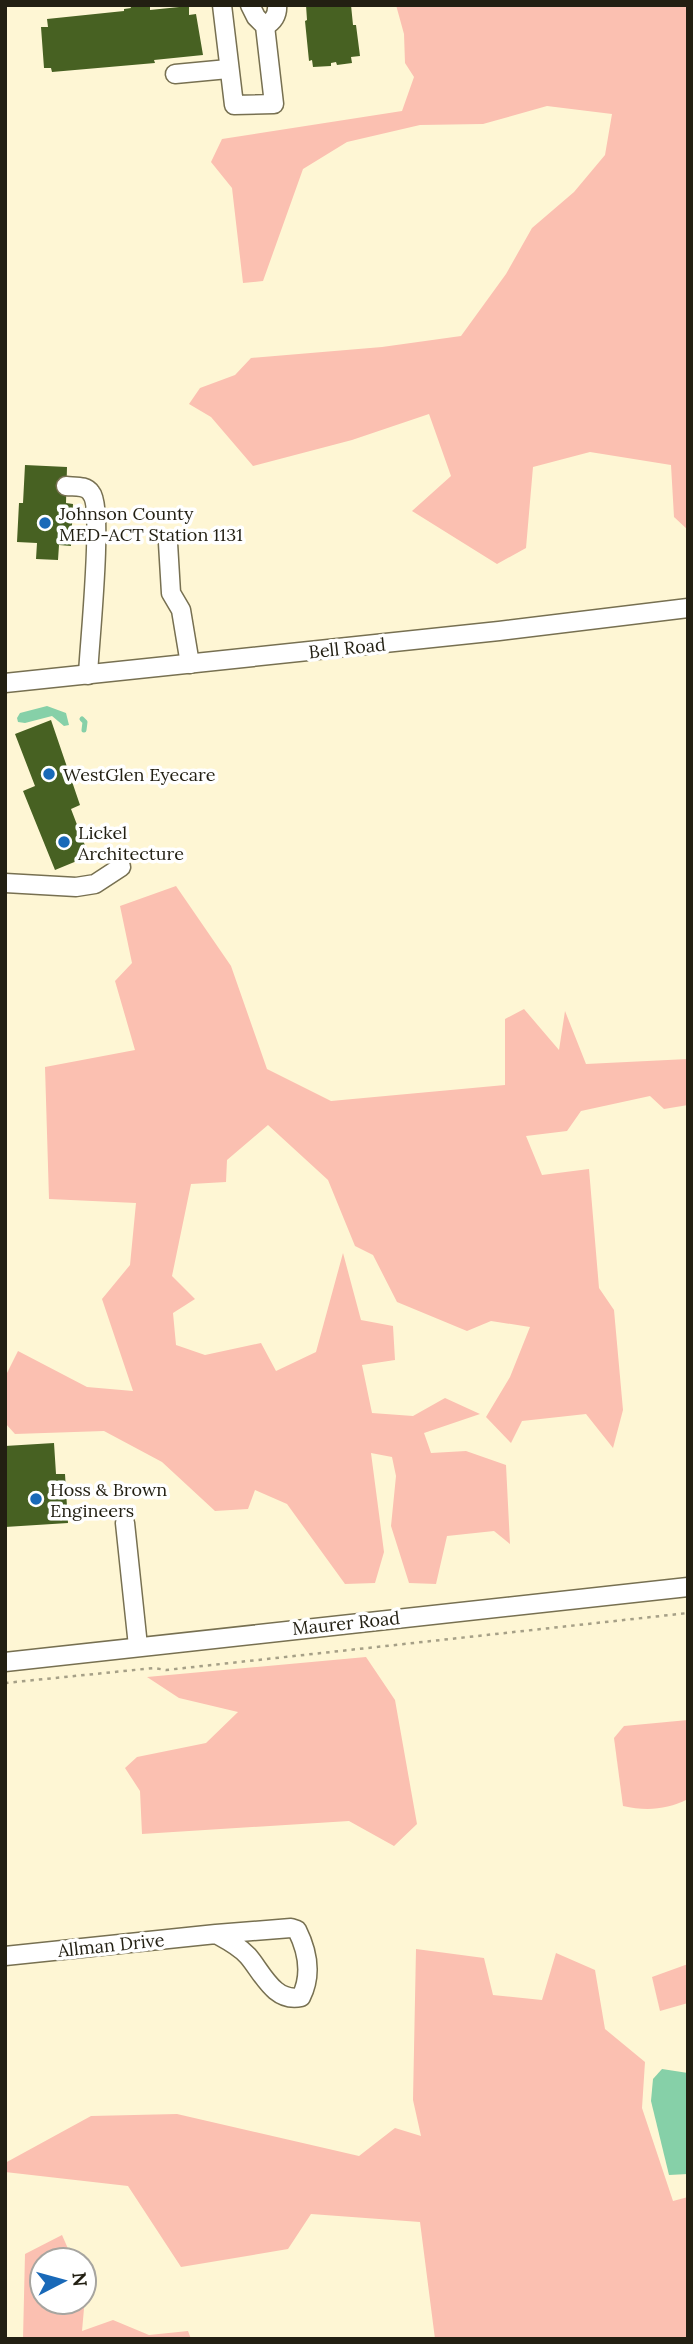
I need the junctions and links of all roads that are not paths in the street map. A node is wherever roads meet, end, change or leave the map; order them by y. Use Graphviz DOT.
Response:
graph roads {
  1 [pos="222,5"];
  2 [pos="250,5"];
  3 [pos="277,5"];
  4 [pos="265,26"];
  5 [pos="228,69"];
  6 [pos="176,74"];
  7 [pos="66,486"];
  8 [pos="168,543"];
  9 [pos="688,608"];
  10 [pos="190,664"];
  11 [pos="88,675"];
  12 [pos="5,683"];
  13 [pos="121,867"];
  14 [pos="5,883"];
  15 [pos="125,1523"];
  16 [pos="688,1587"];
  17 [pos="138,1646"];
  18 [pos="5,1661"];
  19 [pos="216,1934"];
  20 [pos="5,1956"];
  1 -- 5 [label="street"];
  2 -- 4 [label="street"];
  3 -- 4 [label="street"];
  4 -- 5 [label="street"];
  5 -- 6 [label="street"];
  7 -- 11 [label="street"];
  8 -- 10 [label="street"];
  9 -- 10 [label="street, Bell Road"];
  10 -- 11 [label="street, Bell Road"];
  11 -- 12 [label="street, Bell Road"];
  13 -- 14 [label="street"];
  15 -- 17 [label="street"];
  16 -- 17 [label="street, Maurer Road"];
  17 -- 18 [label="street, Maurer Road"];
  19 -- 19 [label="street, Allman Drive"];
  19 -- 20 [label="street, Allman Drive"];
}
